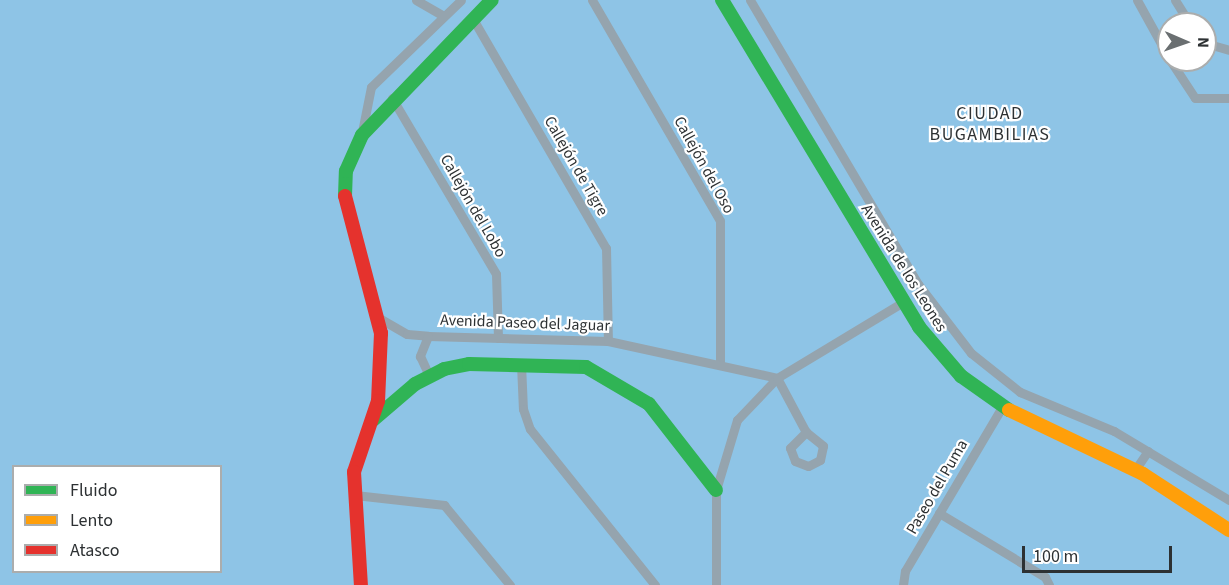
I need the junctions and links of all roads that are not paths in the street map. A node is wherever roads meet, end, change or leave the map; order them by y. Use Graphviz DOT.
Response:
graph roads {
  1 [pos="416,0"];
  2 [pos="461,0"];
  3 [pos="492,0"];
  4 [pos="592,0"];
  5 [pos="722,0"];
  6 [pos="750,0"];
  7 [pos="1137,0"];
  8 [pos="444,16"];
  9 [pos="473,19"];
  10 [pos="1157,36"];
  11 [pos="1178,72"];
  12 [pos="392,98"];
  13 [pos="1229,98"];
  14 [pos="362,135"];
  15 [pos="903,302"];
  16 [pos="380,318"];
  17 [pos="428,336"];
  18 [pos="498,338"];
  19 [pos="608,341"];
  20 [pos="720,363"];
  21 [pos="521,364"];
  22 [pos="429,375"];
  23 [pos="777,378"];
  24 [pos="1002,407"];
  25 [pos="372,422"];
  26 [pos="806,432"];
  27 [pos="1148,451"];
  28 [pos="1135,470"];
  29 [pos="716,490"];
  30 [pos="355,495"];
  31 [pos="1229,500"];
  32 [pos="939,513"];
  33 [pos="1229,530"];
  34 [pos="362,585"];
  35 [pos="510,585"];
  36 [pos="656,585"];
  37 [pos="716,585"];
  38 [pos="903,585"];
  39 [pos="1049,585"];
  1 -- 8 [label="street"];
  2 -- 8 [label="street"];
  3 -- 9 [label="street"];
  4 -- 20 [label="street, Callejón del Oso"];
  5 -- 15 [label="street, Avenida de los Leones"];
  6 -- 27 [label="street, Avenida de los Leones"];
  7 -- 10 [label="street"];
  8 -- 14 [label="street"];
  9 -- 12 [label="street"];
  9 -- 19 [label="street, Callejón de Tigre"];
  11 -- 13 [label="street"];
  12 -- 14 [label="street"];
  12 -- 18 [label="street, Callejón del Lobo"];
  14 -- 16 [label="street"];
  15 -- 23 [label="street"];
  15 -- 24 [label="street, Avenida de los Leones"];
  16 -- 17 [label="street, Avenida Paseo del Jaguar"];
  16 -- 25 [label="street"];
  17 -- 18 [label="street, Avenida Paseo del Jaguar"];
  17 -- 22 [label="street"];
  18 -- 19 [label="street, Avenida Paseo del Jaguar"];
  19 -- 20 [label="street, Avenida Paseo del Jaguar"];
  20 -- 23 [label="street, Avenida Paseo del Jaguar"];
  21 -- 22 [label="street"];
  21 -- 29 [label="street"];
  21 -- 36 [label="street"];
  22 -- 25 [label="street"];
  23 -- 26 [label="street"];
  23 -- 29 [label="street"];
  24 -- 28 [label="street, Avenida de los Leones"];
  24 -- 32 [label="street, Paseo del Puma"];
  25 -- 30 [label="street"];
  27 -- 28 [label="street"];
  27 -- 31 [label="street, Avenida de los Leones"];
  28 -- 33 [label="street, Avenida de los Leones"];
  29 -- 37 [label="street"];
  30 -- 34 [label="street"];
  30 -- 35 [label="street"];
  32 -- 38 [label="street, Paseo del Puma"];
  32 -- 39 [label="street"];
}
